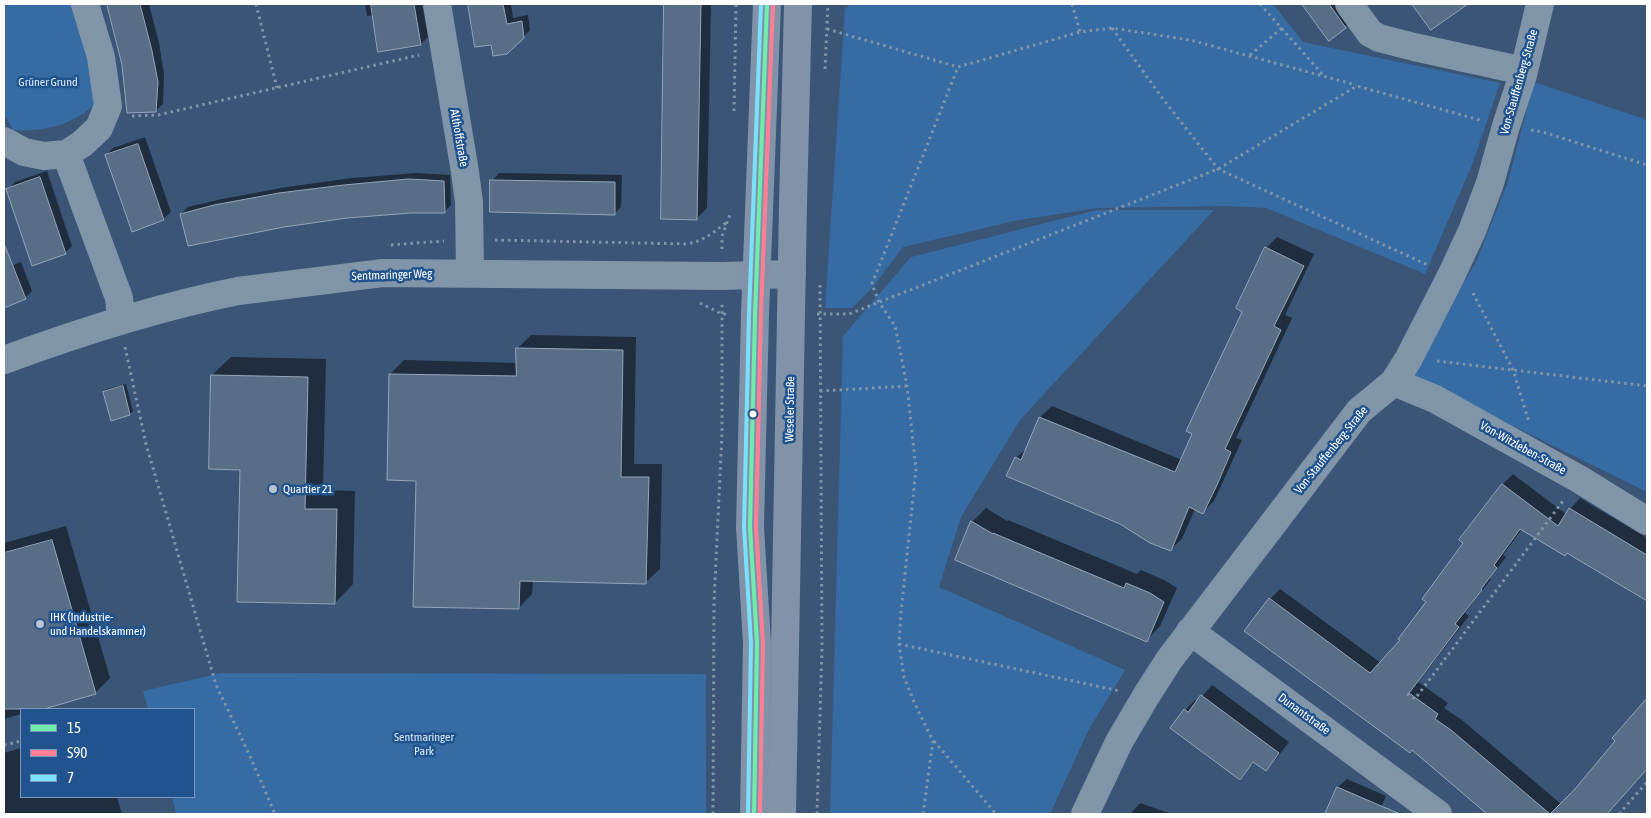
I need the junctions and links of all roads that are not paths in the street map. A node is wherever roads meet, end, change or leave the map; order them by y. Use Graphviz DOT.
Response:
graph roads {
  1 [pos="85,4"];
  2 [pos="437,4"];
  3 [pos="767,4"];
  4 [pos="1349,4"];
  5 [pos="1540,4"];
  6 [pos="801,6"];
  7 [pos="1524,71"];
  8 [pos="4,141"];
  9 [pos="66,154"];
  10 [pos="470,273"];
  11 [pos="792,274"];
  12 [pos="757,275"];
  13 [pos="122,319"];
  14 [pos="4,360"];
  15 [pos="1394,382"];
  16 [pos="1647,521"];
  17 [pos="1190,632"];
  18 [pos="1413,806"];
  19 [pos="754,814"];
  20 [pos="782,814"];
  21 [pos="1085,814"];
  22 [pos="1438,814"];
  1 -- 9 [label="street"];
  2 -- 10 [label="street, Althoffstraße"];
  3 -- 12 [label="main road"];
  4 -- 7 [label="street"];
  5 -- 7 [label="street, Von-Stauffenberg-Straße"];
  6 -- 11 [label="main road, Weseler Straße"];
  7 -- 15 [label="street, Von-Stauffenberg-Straße"];
  8 -- 9 [label="street"];
  9 -- 13 [label="street"];
  10 -- 12 [label="street, Sentmaringer Weg"];
  10 -- 13 [label="street, Sentmaringer Weg"];
  11 -- 12 [label="street, Sentmaringer Weg"];
  11 -- 20 [label="main road, Weseler Straße"];
  12 -- 19 [label="main road"];
  13 -- 14 [label="street, Sentmaringer Weg"];
  15 -- 16 [label="street, Von-Witzleben-Straße"];
  15 -- 17 [label="street, Von-Stauffenberg-Straße"];
  17 -- 18 [label="street, Dunantstraße"];
  17 -- 21 [label="street, Von-Stauffenberg-Straße"];
  18 -- 22 [label="street, Dunantstraße"];
}
